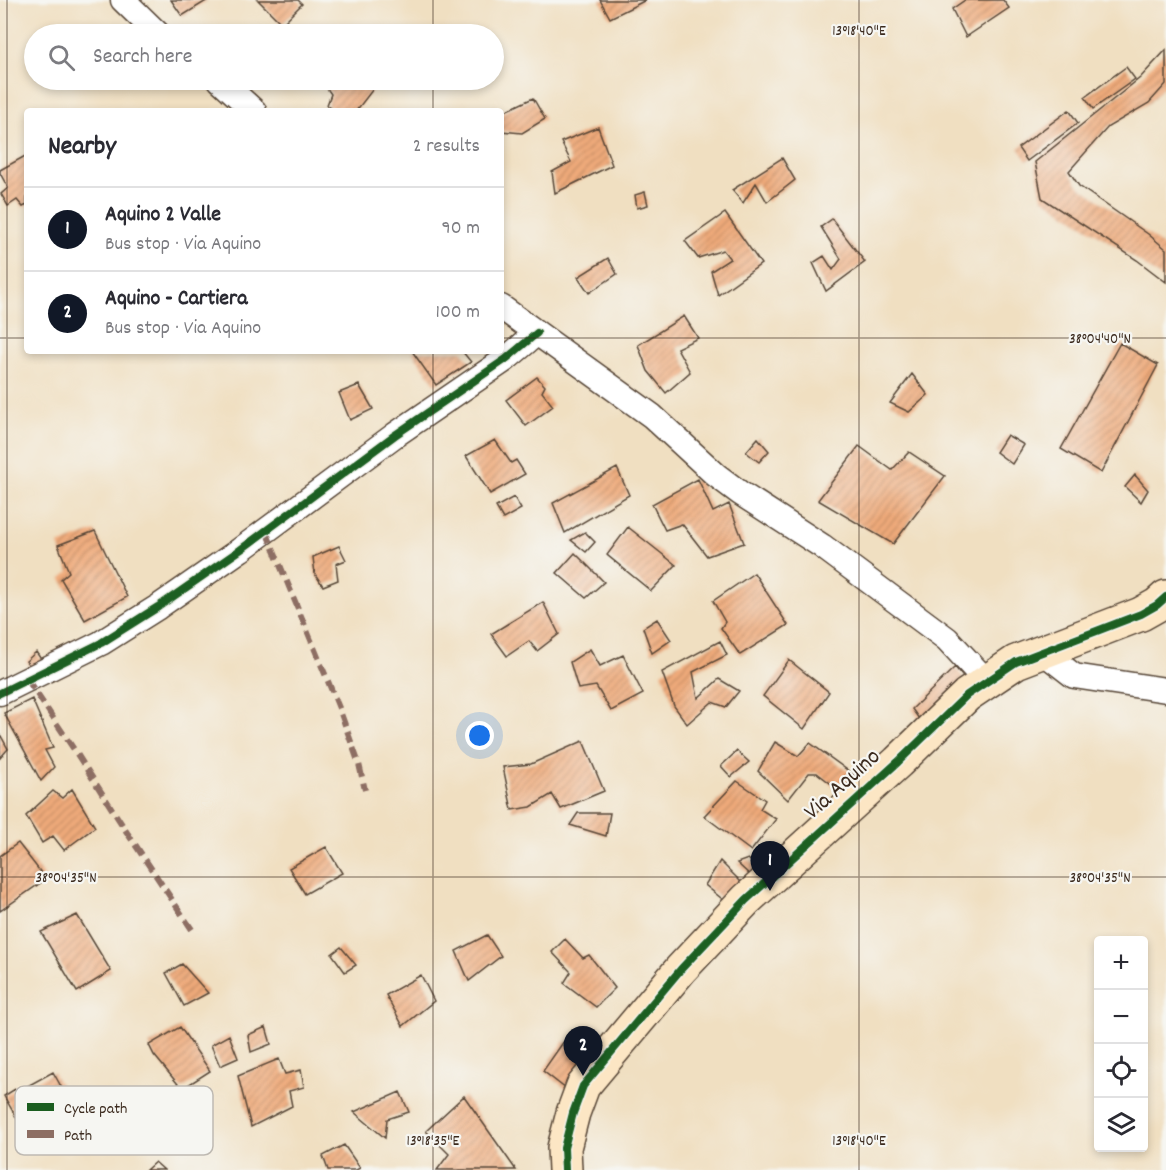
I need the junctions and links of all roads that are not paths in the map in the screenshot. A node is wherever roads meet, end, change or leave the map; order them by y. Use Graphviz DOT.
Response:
graph roads {
  1 [pos="123,0"];
  2 [pos="148,24"];
  3 [pos="231,90"];
  4 [pos="251,108"];
  5 [pos="504,309"];
  6 [pos="537,333"];
  7 [pos="1166,597"];
  8 [pos="1043,652"];
  9 [pos="987,682"];
  10 [pos="1166,690"];
  11 [pos="0,693"];
  12 [pos="565,1170"];
  1 -- 2 [label="street"];
  3 -- 4 [label="street"];
  5 -- 6 [label="street"];
  6 -- 9 [label="street"];
  6 -- 11 [label="street"];
  7 -- 8 [label="street, Via Aquino"];
  8 -- 9 [label="street, Via Aquino"];
  8 -- 10 [label="street"];
  9 -- 12 [label="street, Via Aquino"];
}
